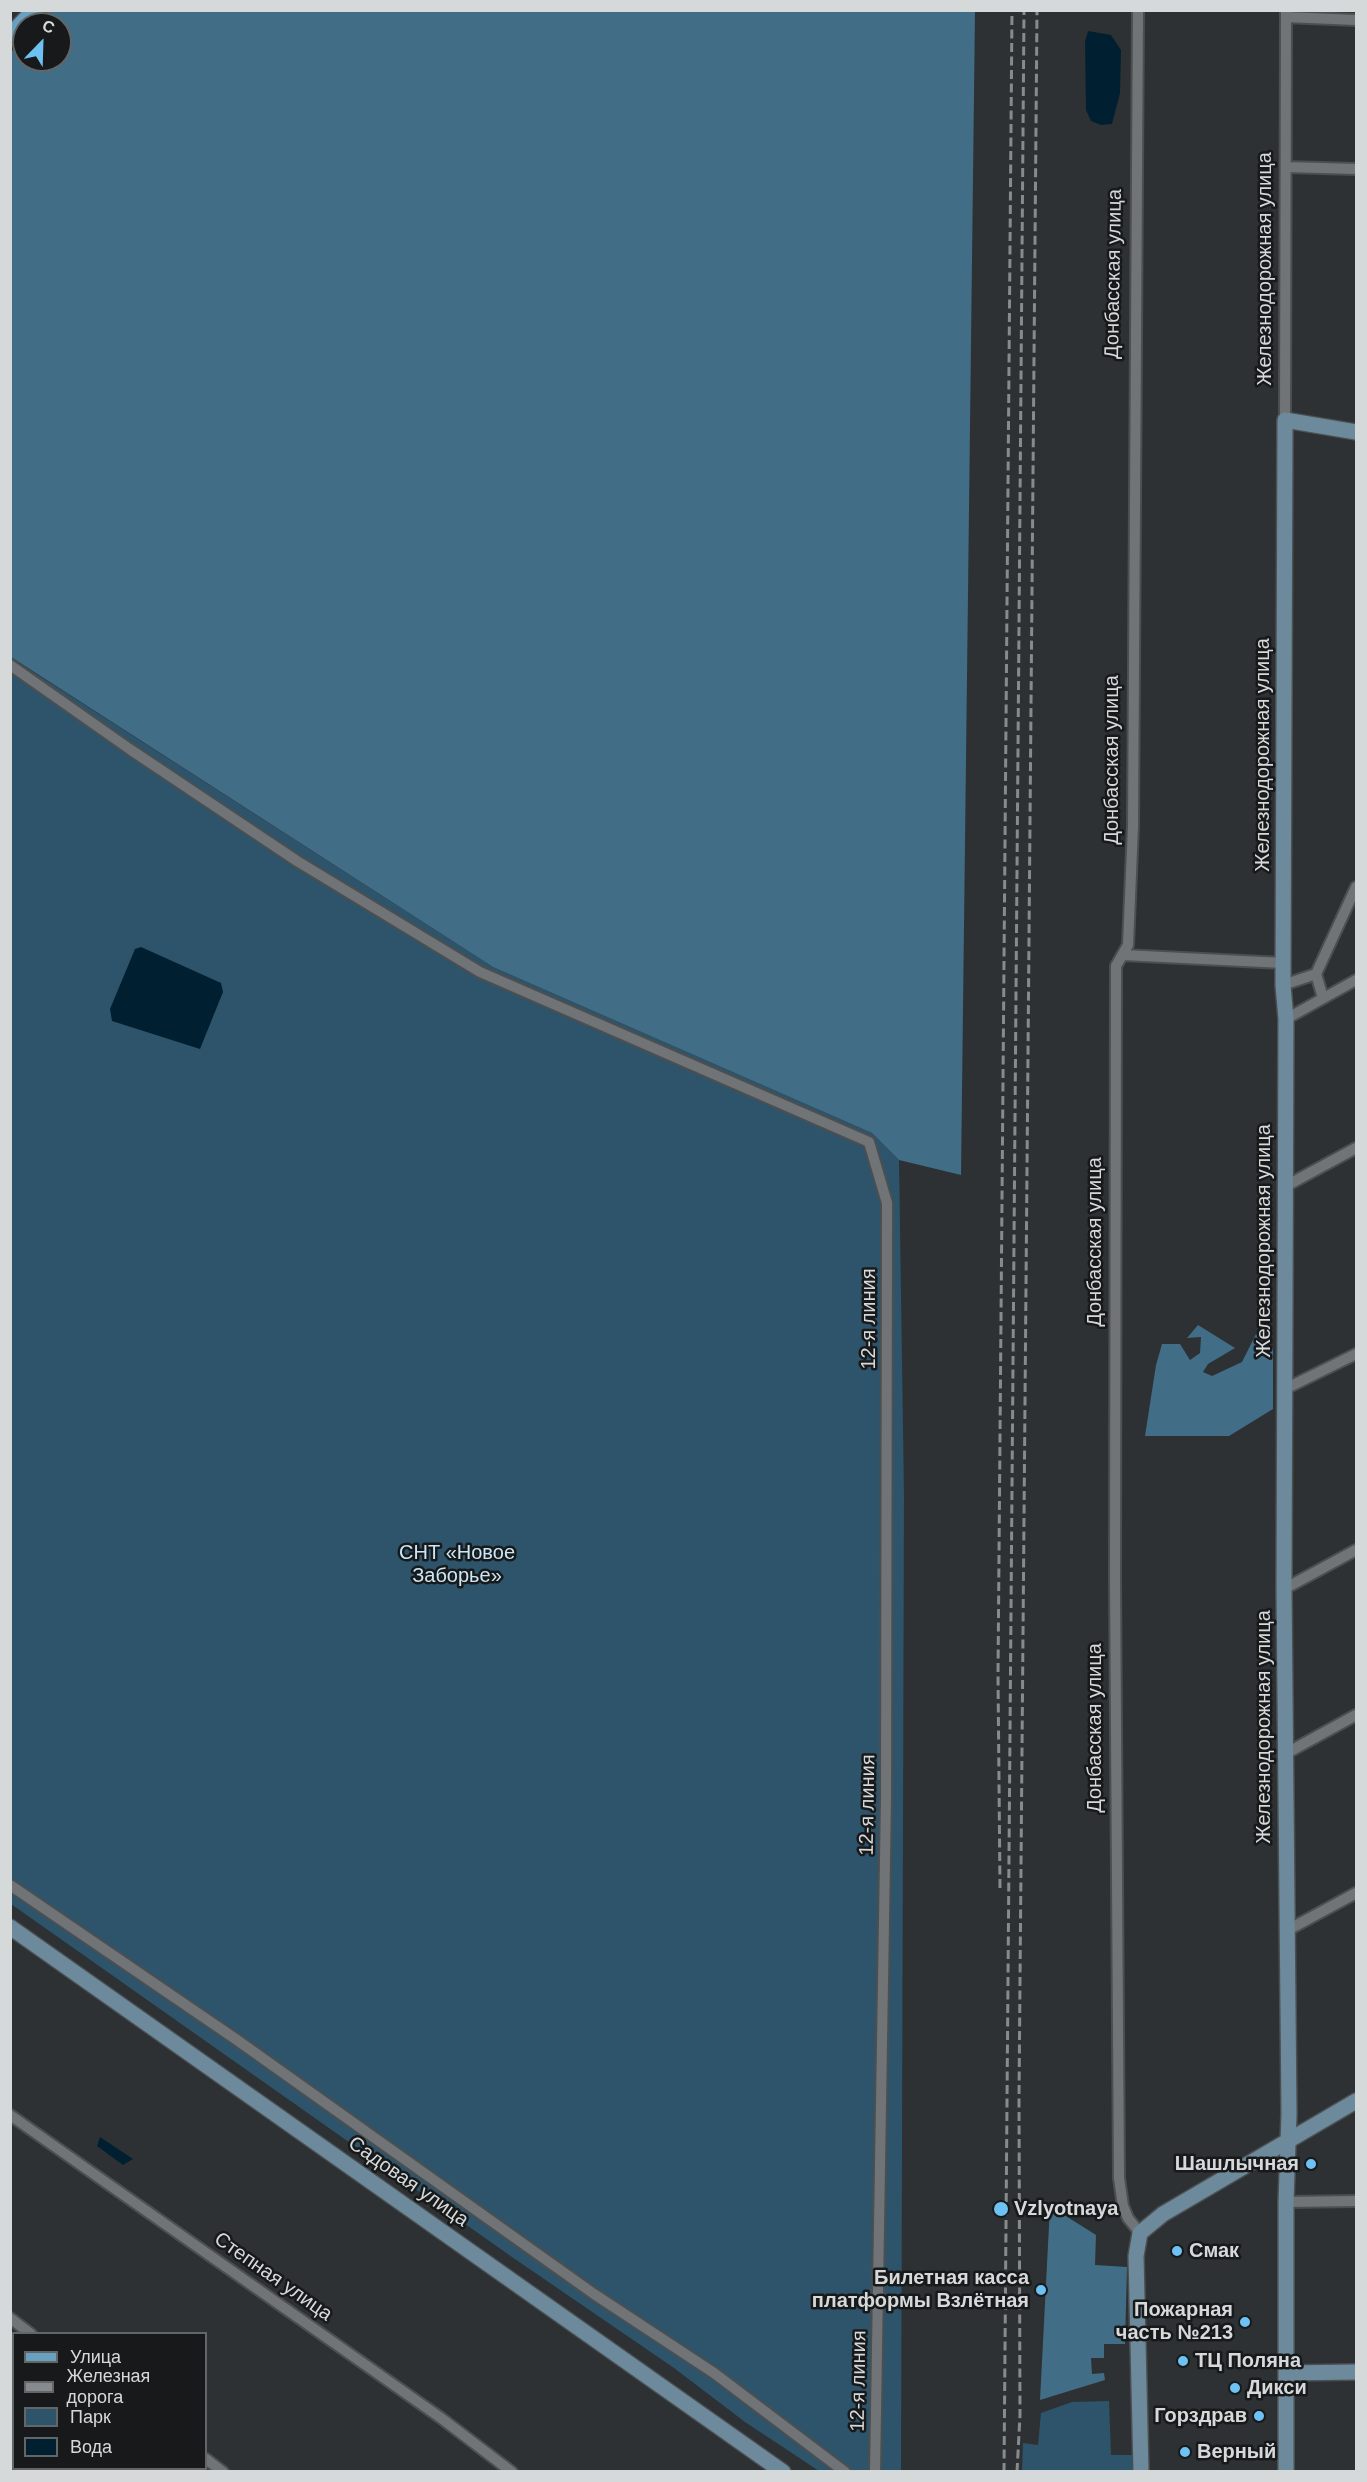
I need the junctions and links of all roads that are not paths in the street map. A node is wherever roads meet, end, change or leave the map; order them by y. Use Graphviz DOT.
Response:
graph roads {
  1 [pos="34,10"];
  2 [pos="1138,10"];
  3 [pos="1286,14"];
  4 [pos="1356,20"];
  5 [pos="10,35"];
  6 [pos="1286,166"];
  7 [pos="1356,169"];
  8 [pos="1285,420"];
  9 [pos="1356,432"];
  10 [pos="10,665"];
  11 [pos="1356,887"];
  12 [pos="1123,955"];
  13 [pos="1283,963"];
  14 [pos="1316,974"];
  15 [pos="1356,980"];
  16 [pos="1283,985"];
  17 [pos="1323,998"];
  18 [pos="1286,1019"];
  19 [pos="1356,1148"];
  20 [pos="1284,1187"];
  21 [pos="1356,1354"];
  22 [pos="1285,1389"];
  23 [pos="1356,1550"];
  24 [pos="1284,1589"];
  25 [pos="1356,1715"];
  26 [pos="1285,1754"];
  27 [pos="10,1885"];
  28 [pos="1356,1893"];
  29 [pos="10,1927"];
  30 [pos="1286,1931"];
  31 [pos="1356,2101"];
  32 [pos="10,2115"];
  33 [pos="1289,2140"];
  34 [pos="1356,2201"];
  35 [pos="1286,2202"];
  36 [pos="1140,2233"];
  37 [pos="10,2318"];
  38 [pos="29,2332"];
  39 [pos="1356,2372"];
  40 [pos="1287,2373"];
  41 [pos="207,2460"];
  42 [pos="1285,2468"];
  43 [pos="223,2472"];
  44 [pos="512,2472"];
  45 [pos="783,2472"];
  46 [pos="845,2472"];
  47 [pos="875,2472"];
  48 [pos="1141,2472"];
  1 -- 5 [label="main road"];
  2 -- 12 [label="street, Донбасская улица"];
  3 -- 4 [label="street"];
  3 -- 6 [label="street, Железнодорожная улица"];
  6 -- 7 [label="street"];
  6 -- 8 [label="street, Железнодорожная улица"];
  8 -- 9 [label="street"];
  8 -- 13 [label="street, Железнодорожная улица"];
  10 -- 47 [label="street, 12-я линия"];
  11 -- 14 [label="street"];
  12 -- 13 [label="street"];
  12 -- 36 [label="street, Донбасская улица"];
  13 -- 16 [label="street, Железнодорожная улица"];
  14 -- 16 [label="street"];
  14 -- 17 [label="street"];
  15 -- 17 [label="street"];
  16 -- 18 [label="street, Железнодорожная улица"];
  17 -- 18 [label="street"];
  18 -- 20 [label="street, Железнодорожная улица"];
  19 -- 20 [label="street"];
  20 -- 22 [label="street, Железнодорожная улица"];
  21 -- 22 [label="street"];
  22 -- 24 [label="street, Железнодорожная улица"];
  23 -- 24 [label="street"];
  24 -- 26 [label="street, Железнодорожная улица"];
  25 -- 26 [label="street"];
  26 -- 30 [label="street, Железнодорожная улица"];
  27 -- 46 [label="street"];
  28 -- 30 [label="street"];
  29 -- 45 [label="street, Садовая улица"];
  30 -- 33 [label="street, Железнодорожная улица"];
  31 -- 33 [label="street"];
  32 -- 44 [label="street, Степная улица"];
  33 -- 35 [label="street, Железнодорожная улица"];
  33 -- 36 [label="street"];
  34 -- 35 [label="street"];
  35 -- 40 [label="street, Железнодорожная улица"];
  36 -- 48 [label="street"];
  37 -- 38 [label="street"];
  39 -- 40 [label="street"];
  40 -- 42 [label="street, Железнодорожная улица"];
  41 -- 43 [label="street"];
}
